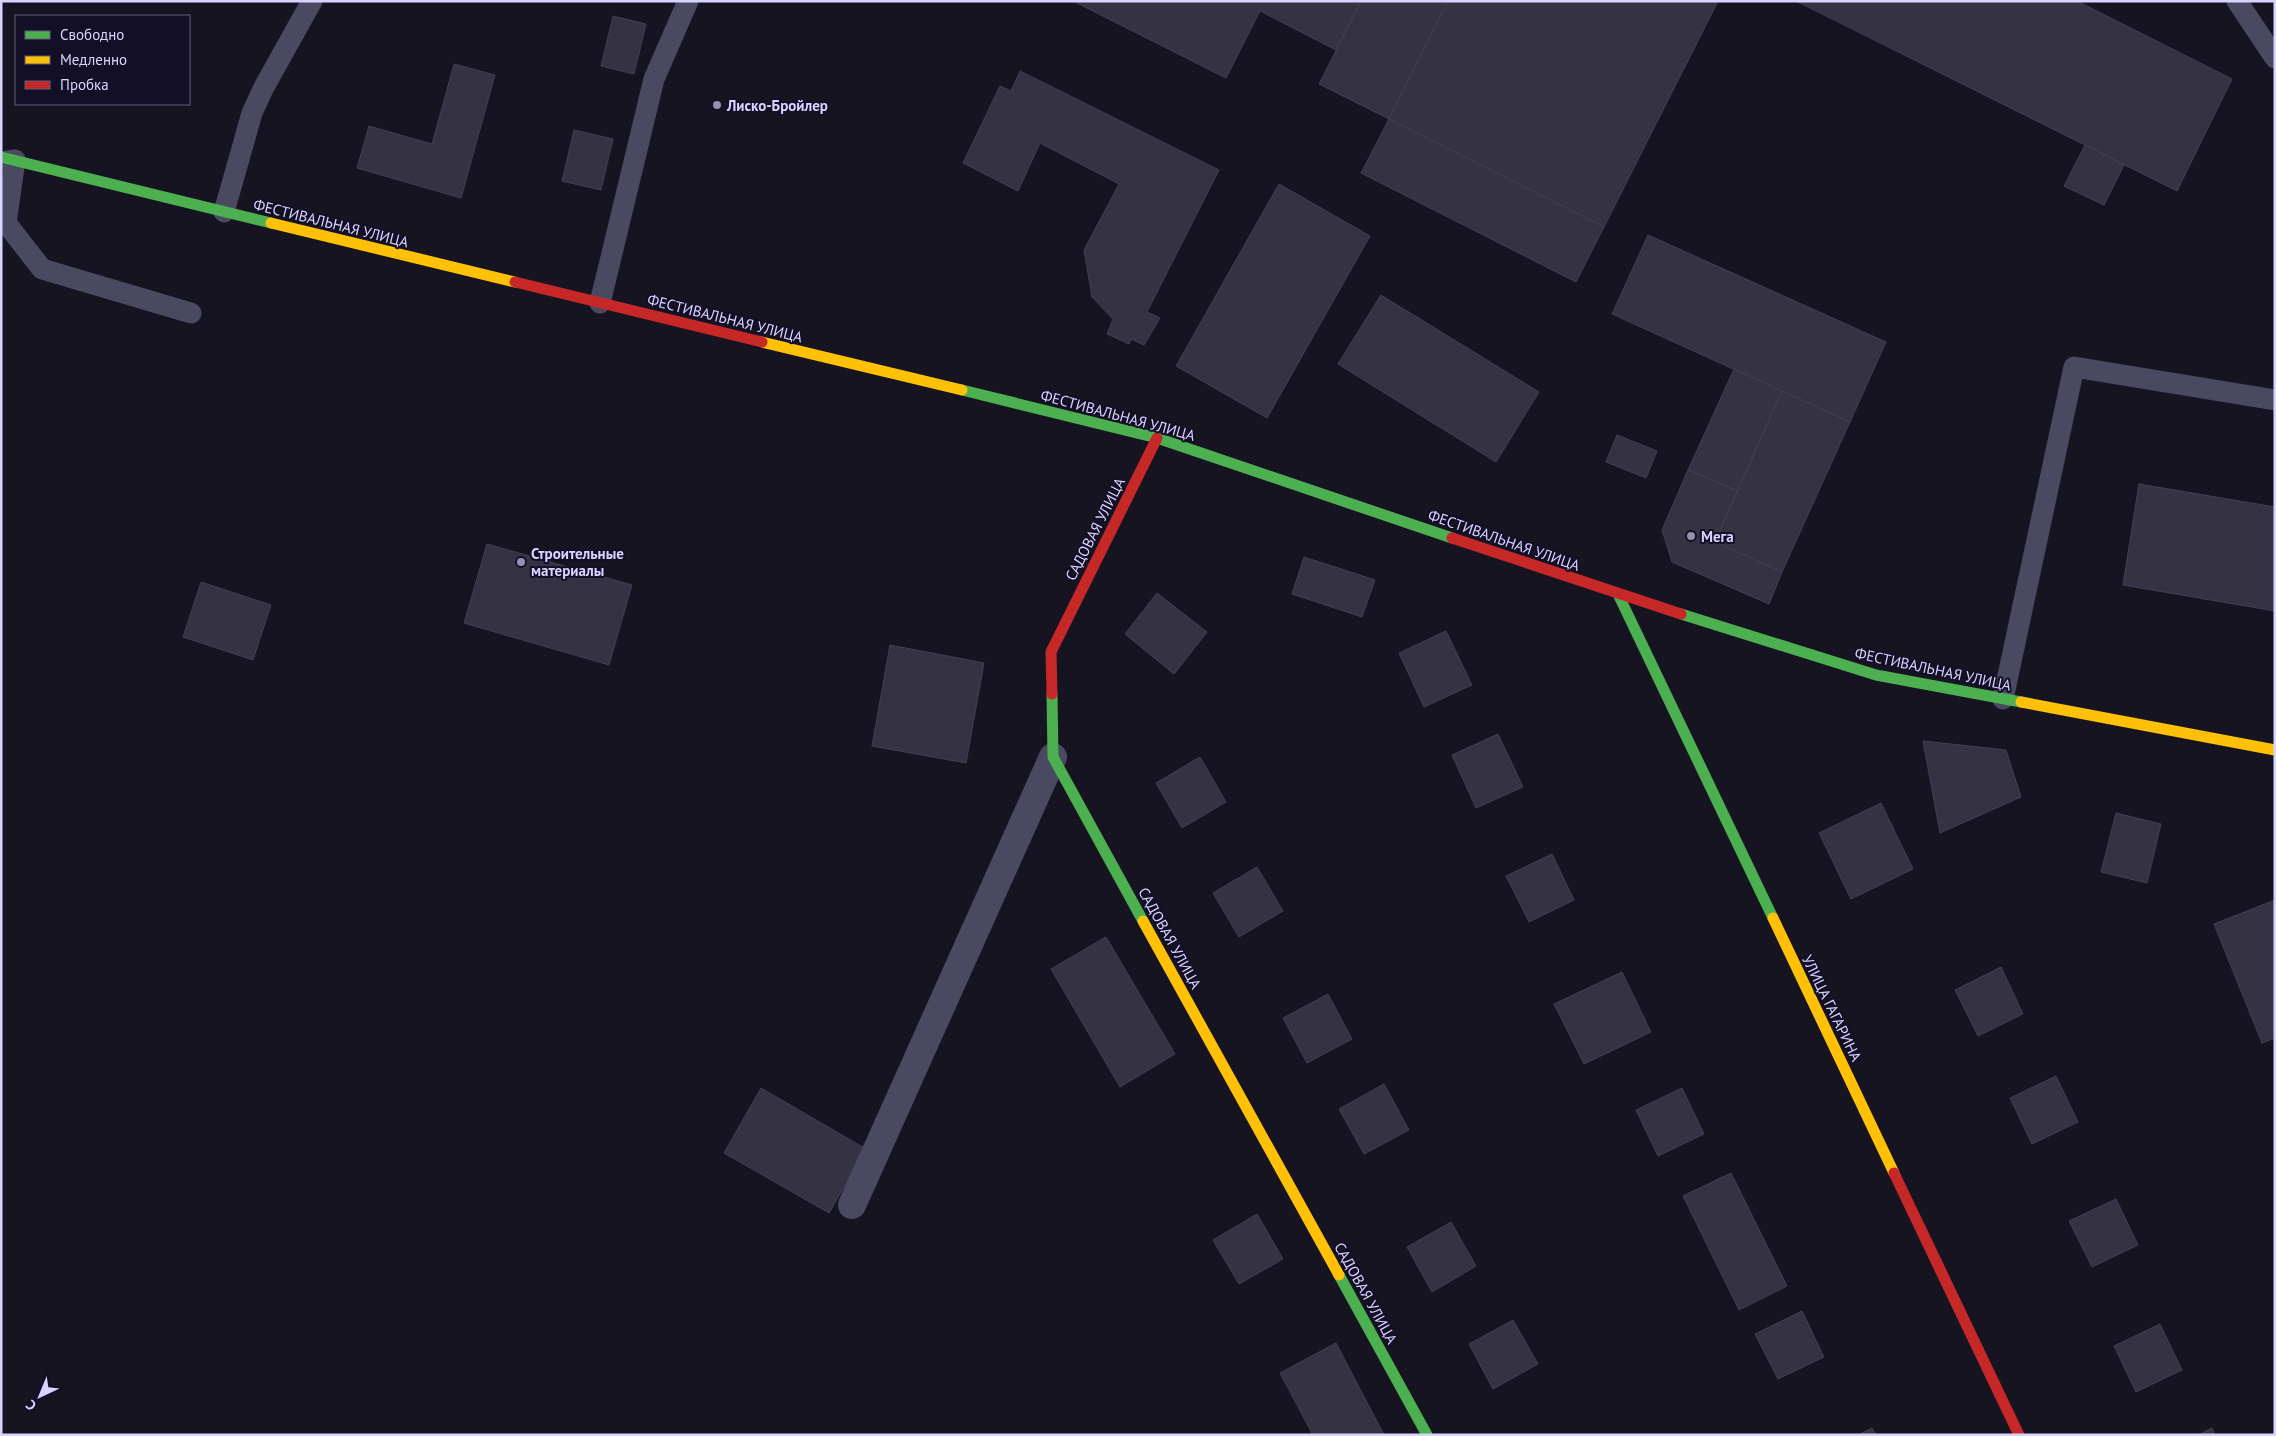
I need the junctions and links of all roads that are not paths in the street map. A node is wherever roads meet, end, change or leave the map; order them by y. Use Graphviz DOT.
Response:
graph roads {
  1 [pos="312,1"];
  2 [pos="688,1"];
  3 [pos="2237,1"];
  4 [pos="2275,58"];
  5 [pos="6,160"];
  6 [pos="224,212"];
  7 [pos="600,303"];
  8 [pos="190,313"];
  9 [pos="2275,400"];
  10 [pos="1157,438"];
  11 [pos="1618,594"];
  12 [pos="2003,699"];
  13 [pos="2275,750"];
  14 [pos="1053,757"];
  15 [pos="852,1206"];
  16 [pos="1427,1435"];
  17 [pos="2019,1435"];
  1 -- 6 [label="lane"];
  2 -- 7 [label="lane"];
  3 -- 4 [label="lane"];
  5 -- 6 [label="main road, ФЕСТИВАЛЬНАЯ УЛИЦА"];
  5 -- 8 [label="lane"];
  6 -- 7 [label="main road, ФЕСТИВАЛЬНАЯ УЛИЦА"];
  7 -- 10 [label="main road, ФЕСТИВАЛЬНАЯ УЛИЦА"];
  9 -- 12 [label="lane"];
  10 -- 11 [label="main road, ФЕСТИВАЛЬНАЯ УЛИЦА"];
  10 -- 14 [label="main road, САДОВАЯ УЛИЦА"];
  11 -- 12 [label="main road, ФЕСТИВАЛЬНАЯ УЛИЦА"];
  11 -- 17 [label="main road, УЛИЦА ГАГАРИНА"];
  12 -- 13 [label="main road, ФЕСТИВАЛЬНАЯ УЛИЦА"];
  14 -- 15 [label="street"];
  14 -- 16 [label="main road, САДОВАЯ УЛИЦА"];
}
